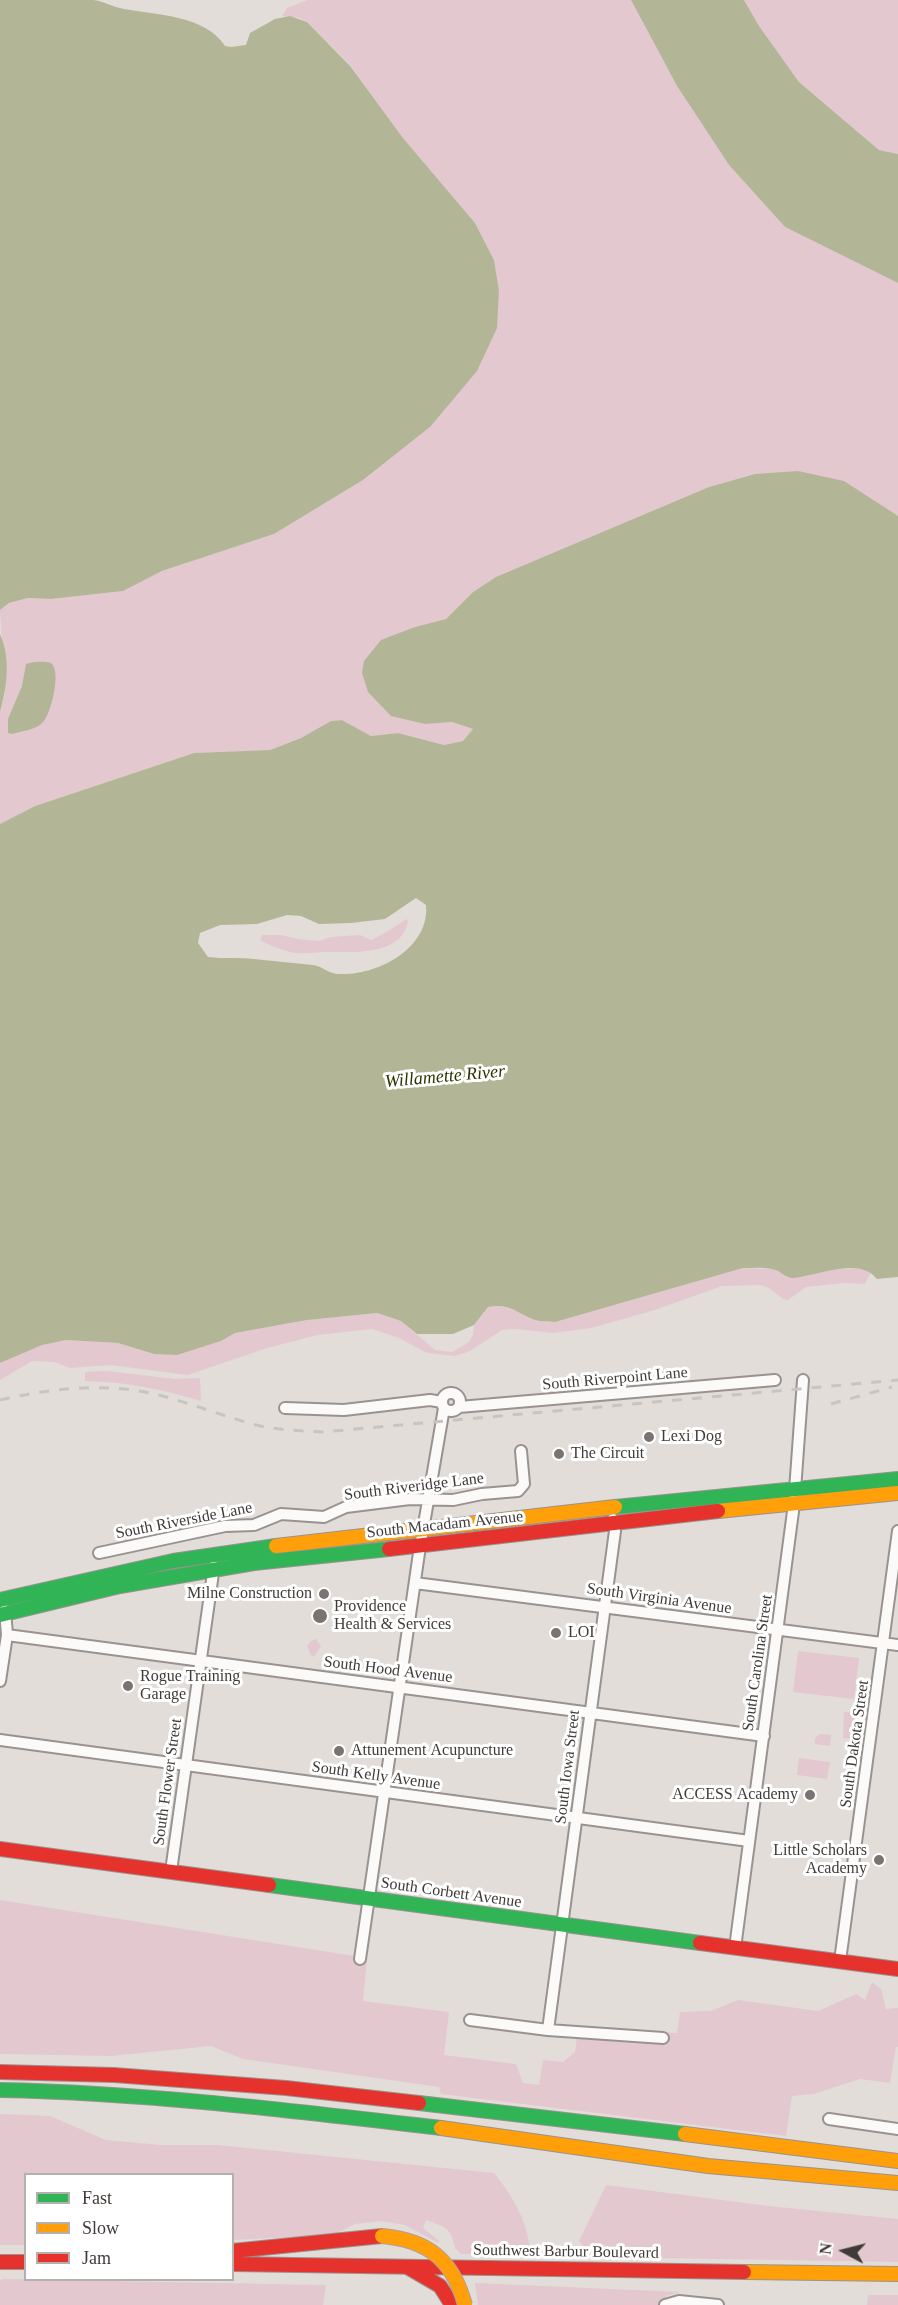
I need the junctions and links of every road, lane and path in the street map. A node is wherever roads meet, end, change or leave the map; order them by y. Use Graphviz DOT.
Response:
graph roads {
  1 [pos="775,1380"];
  2 [pos="803,1380"];
  3 [pos="443,1405"];
  4 [pos="459,1407"];
  5 [pos="285,1408"];
  6 [pos="521,1451"];
  7 [pos="898,1479"];
  8 [pos="795,1489"];
  9 [pos="898,1493"];
  10 [pos="428,1499"];
  11 [pos="794,1504"];
  12 [pos="609,1508"];
  13 [pos="273,1516"];
  14 [pos="614,1522"];
  15 [pos="423,1531"];
  16 [pos="898,1531"];
  17 [pos="420,1546"];
  18 [pos="99,1553"];
  19 [pos="214,1561"];
  20 [pos="415,1583"];
  21 [pos="605,1606"];
  22 [pos="2,1607"];
  23 [pos="778,1630"];
  24 [pos="7,1635"];
  25 [pos="884,1644"];
  26 [pos="898,1646"];
  27 [pos="201,1661"];
  28 [pos="0,1681"];
  29 [pos="400,1686"];
  30 [pos="591,1712"];
  31 [pos="764,1736"];
  32 [pos="0,1740"];
  33 [pos="185,1766"];
  34 [pos="384,1792"];
  35 [pos="577,1818"];
  36 [pos="749,1841"];
  37 [pos="0,1849"];
  38 [pos="171,1871"];
  39 [pos="368,1898"];
  40 [pos="563,1925"];
  41 [pos="735,1948"];
  42 [pos="360,1959"];
  43 [pos="840,1961"];
  44 [pos="898,1969"];
  45 [pos="470,2019"];
  46 [pos="548,2030"];
  47 [pos="663,2038"];
  48 [pos="0,2072"];
  49 [pos="0,2090"];
  50 [pos="829,2119"];
  51 [pos="898,2129"];
  52 [pos="898,2161"];
  53 [pos="898,2183"];
  54 [pos="234,2251"];
  55 [pos="0,2262"];
  56 [pos="24,2262"];
  57 [pos="234,2264"];
  58 [pos="406,2266"];
  59 [pos="898,2274"];
  60 [pos="452,2305"];
  61 [pos="465,2305"];
  62 [pos="665,2305"];
  63 [pos="718,2305"];
  1 -- 4 [label="street, South Riverpoint Lane"];
  2 -- 8 [label="street, South Carolina Street"];
  3 -- 4 [label="street"];
  3 -- 4 [label="street"];
  3 -- 5 [label="street"];
  3 -- 10 [label="street"];
  6 -- 10 [label="street, South Riveridge Lane"];
  7 -- 8 [label="main road, South Macadam Avenue"];
  8 -- 11 [label="street, South Carolina Street"];
  8 -- 12 [label="main road, South Macadam Avenue"];
  9 -- 11 [label="main road, South Macadam Avenue"];
  10 -- 13 [label="street, South Riveridge Lane"];
  10 -- 15 [label="street"];
  11 -- 14 [label="main road, South Macadam Avenue"];
  11 -- 23 [label="street, South Carolina Street"];
  12 -- 14 [label="street, South Iowa Street"];
  12 -- 15 [label="main road, South Macadam Avenue"];
  13 -- 18 [label="street, South Riverside Lane"];
  14 -- 17 [label="main road, South Macadam Avenue"];
  14 -- 21 [label="street, South Iowa Street"];
  15 -- 17 [label="street"];
  15 -- 19 [label="main road, South Macadam Avenue"];
  16 -- 25 [label="street, South Dakota Street"];
  17 -- 19 [label="main road, South Macadam Avenue"];
  17 -- 20 [label="street"];
  19 -- 22 [label="main road, South Macadam Avenue"];
  19 -- 27 [label="street, South Flower Street"];
  20 -- 21 [label="street, South Virginia Avenue"];
  20 -- 29 [label="street"];
  21 -- 23 [label="street, South Virginia Avenue"];
  21 -- 30 [label="street, South Iowa Street"];
  22 -- 24 [label="street"];
  23 -- 25 [label="street, South Virginia Avenue"];
  23 -- 31 [label="street, South Carolina Street"];
  24 -- 27 [label="street, South Hood Avenue"];
  24 -- 28 [label="street"];
  25 -- 26 [label="street, South Virginia Avenue"];
  25 -- 43 [label="street, South Dakota Street"];
  27 -- 29 [label="street, South Hood Avenue"];
  27 -- 33 [label="street, South Flower Street"];
  29 -- 30 [label="street, South Hood Avenue"];
  29 -- 34 [label="street"];
  30 -- 31 [label="street, South Hood Avenue"];
  30 -- 35 [label="street, South Iowa Street"];
  31 -- 36 [label="street, South Carolina Street"];
  32 -- 33 [label="street, South Kelly Avenue"];
  33 -- 34 [label="street, South Kelly Avenue"];
  33 -- 38 [label="street, South Flower Street"];
  34 -- 35 [label="street, South Kelly Avenue"];
  34 -- 39 [label="street"];
  35 -- 36 [label="street, South Kelly Avenue"];
  35 -- 40 [label="street, South Iowa Street"];
  36 -- 41 [label="street, South Carolina Street"];
  37 -- 38 [label="main road, South Corbett Avenue"];
  38 -- 39 [label="main road, South Corbett Avenue"];
  39 -- 40 [label="main road, South Corbett Avenue"];
  39 -- 42 [label="street"];
  40 -- 41 [label="main road, South Corbett Avenue"];
  40 -- 46 [label="street, South Iowa Street"];
  41 -- 43 [label="main road, South Corbett Avenue"];
  43 -- 44 [label="main road, South Corbett Avenue"];
  45 -- 46 [label="street"];
  46 -- 47 [label="street"];
  48 -- 52 [label="main road"];
  49 -- 53 [label="main road"];
  50 -- 51 [label="street"];
  54 -- 61 [label="main road, bridge"];
  55 -- 56 [label="main road"];
  57 -- 58 [label="main road, Southwest Barbur Boulevard"];
  58 -- 59 [label="main road, Southwest Barbur Boulevard"];
  58 -- 60 [label="main road"];
  62 -- 63 [label="street"];
}
